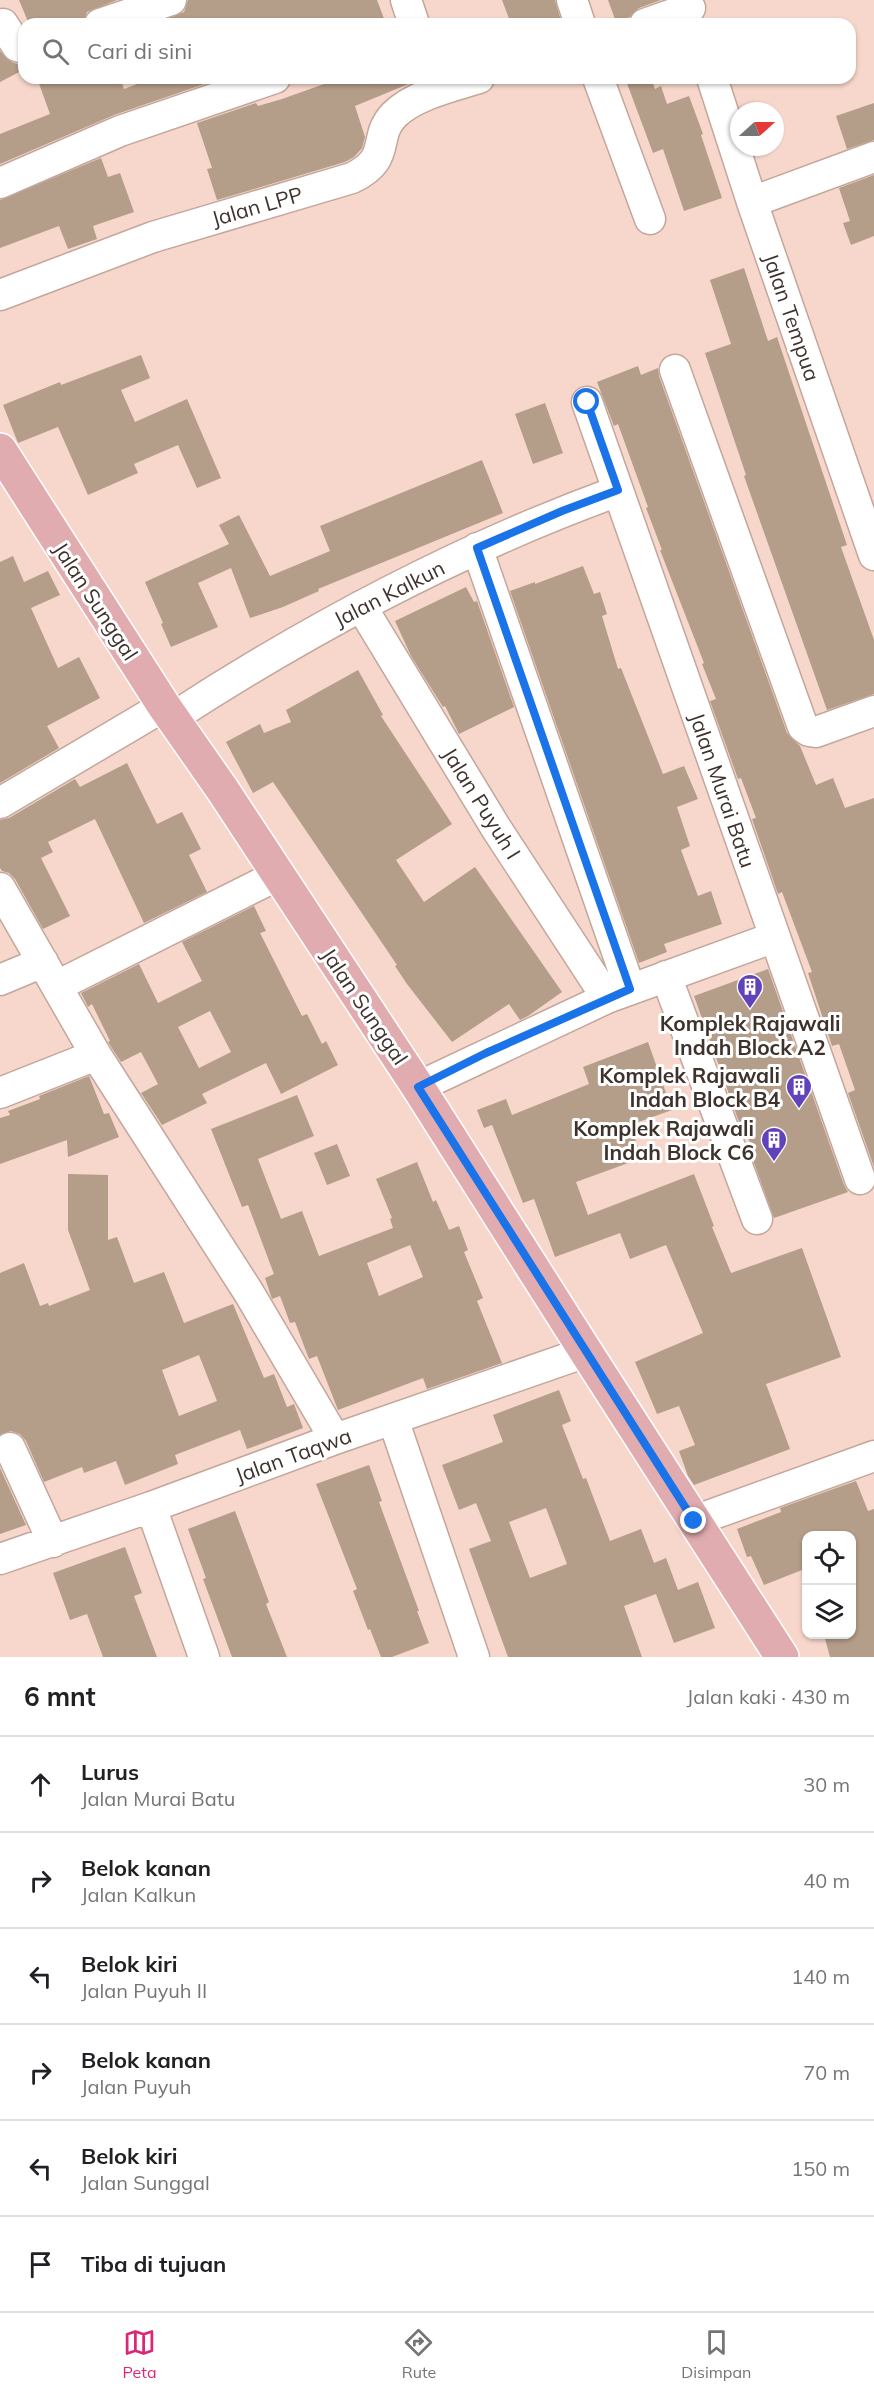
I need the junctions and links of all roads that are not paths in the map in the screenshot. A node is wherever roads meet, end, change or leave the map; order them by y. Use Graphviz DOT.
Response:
graph roads {
  1 [pos="171,0"];
  2 [pos="406,0"];
  3 [pos="572,0"];
  4 [pos="691,10"];
  5 [pos="118,18"];
  6 [pos="412,18"];
  7 [pos="578,18"];
  8 [pos="665,18"];
  9 [pos="1,21"];
  10 [pos="18,46"];
  11 [pos="257,84"];
  12 [pos="435,84"];
  13 [pos="600,84"];
  14 [pos="714,84"];
  15 [pos="874,158"];
  16 [pos="0,183"];
  17 [pos="752,202"];
  18 [pos="650,219"];
  19 [pos="0,295"];
  20 [pos="675,370"];
  21 [pos="587,402"];
  22 [pos="0,450"];
  23 [pos="618,490"];
  24 [pos="868,520"];
  25 [pos="477,548"];
  26 [pos="874,555"];
  27 [pos="361,606"];
  28 [pos="874,711"];
  29 [pos="168,712"];
  30 [pos="0,803"];
  31 [pos="278,876"];
  32 [pos="0,888"];
  33 [pos="775,938"];
  34 [pos="50,974"];
  35 [pos="666,976"];
  36 [pos="0,980"];
  37 [pos="618,993"];
  38 [pos="96,1055"];
  39 [pos="418,1087"];
  40 [pos="0,1093"];
  41 [pos="860,1179"];
  42 [pos="757,1220"];
  43 [pos="586,1352"];
  44 [pos="393,1419"];
  45 [pos="335,1439"];
  46 [pos="10,1448"];
  47 [pos="874,1455"];
  48 [pos="151,1507"];
  49 [pos="694,1521"];
  50 [pos="53,1542"];
  51 [pos="0,1559"];
  52 [pos="204,1657"];
  53 [pos="474,1657"];
  54 [pos="782,1657"];
  1 -- 5 [label="street"];
  2 -- 6 [label="street"];
  3 -- 7 [label="street"];
  4 -- 8 [label="street"];
  9 -- 10 [label="street"];
  11 -- 16 [label="street"];
  12 -- 19 [label="street, Jalan LPP"];
  13 -- 18 [label="street"];
  14 -- 17 [label="street, Jalan Tempua"];
  15 -- 17 [label="street"];
  17 -- 24 [label="street, Jalan Tempua"];
  20 -- 28 [label="street"];
  21 -- 23 [label="street, Jalan Murai Batu"];
  22 -- 29 [label="main road, Jalan Sunggal"];
  23 -- 25 [label="street, Jalan Kalkun"];
  23 -- 33 [label="street, Jalan Murai Batu"];
  24 -- 26 [label="street, Jalan Tempua"];
  25 -- 27 [label="street, Jalan Kalkun"];
  25 -- 37 [label="street"];
  27 -- 29 [label="street, Jalan Kalkun"];
  27 -- 37 [label="street, Jalan Puyuh I"];
  29 -- 30 [label="street, Jalan Kalkun"];
  29 -- 31 [label="main road, Jalan Sunggal"];
  31 -- 34 [label="street"];
  31 -- 39 [label="main road, Jalan Sunggal"];
  32 -- 34 [label="street"];
  33 -- 35 [label="street"];
  33 -- 41 [label="street, Jalan Murai Batu"];
  34 -- 36 [label="street"];
  34 -- 38 [label="street"];
  35 -- 37 [label="street"];
  35 -- 42 [label="street"];
  37 -- 39 [label="street"];
  38 -- 40 [label="street"];
  38 -- 45 [label="street"];
  39 -- 43 [label="main road, Jalan Sunggal"];
  43 -- 44 [label="street, Jalan Taqwa"];
  43 -- 49 [label="main road, Jalan Sunggal"];
  44 -- 45 [label="street, Jalan Taqwa"];
  44 -- 53 [label="street"];
  45 -- 48 [label="street, Jalan Taqwa"];
  46 -- 50 [label="street"];
  47 -- 49 [label="street"];
  48 -- 50 [label="street, Jalan Taqwa"];
  48 -- 52 [label="street"];
  49 -- 54 [label="main road, Jalan Sunggal"];
  50 -- 51 [label="street, Jalan Taqwa"];
}
